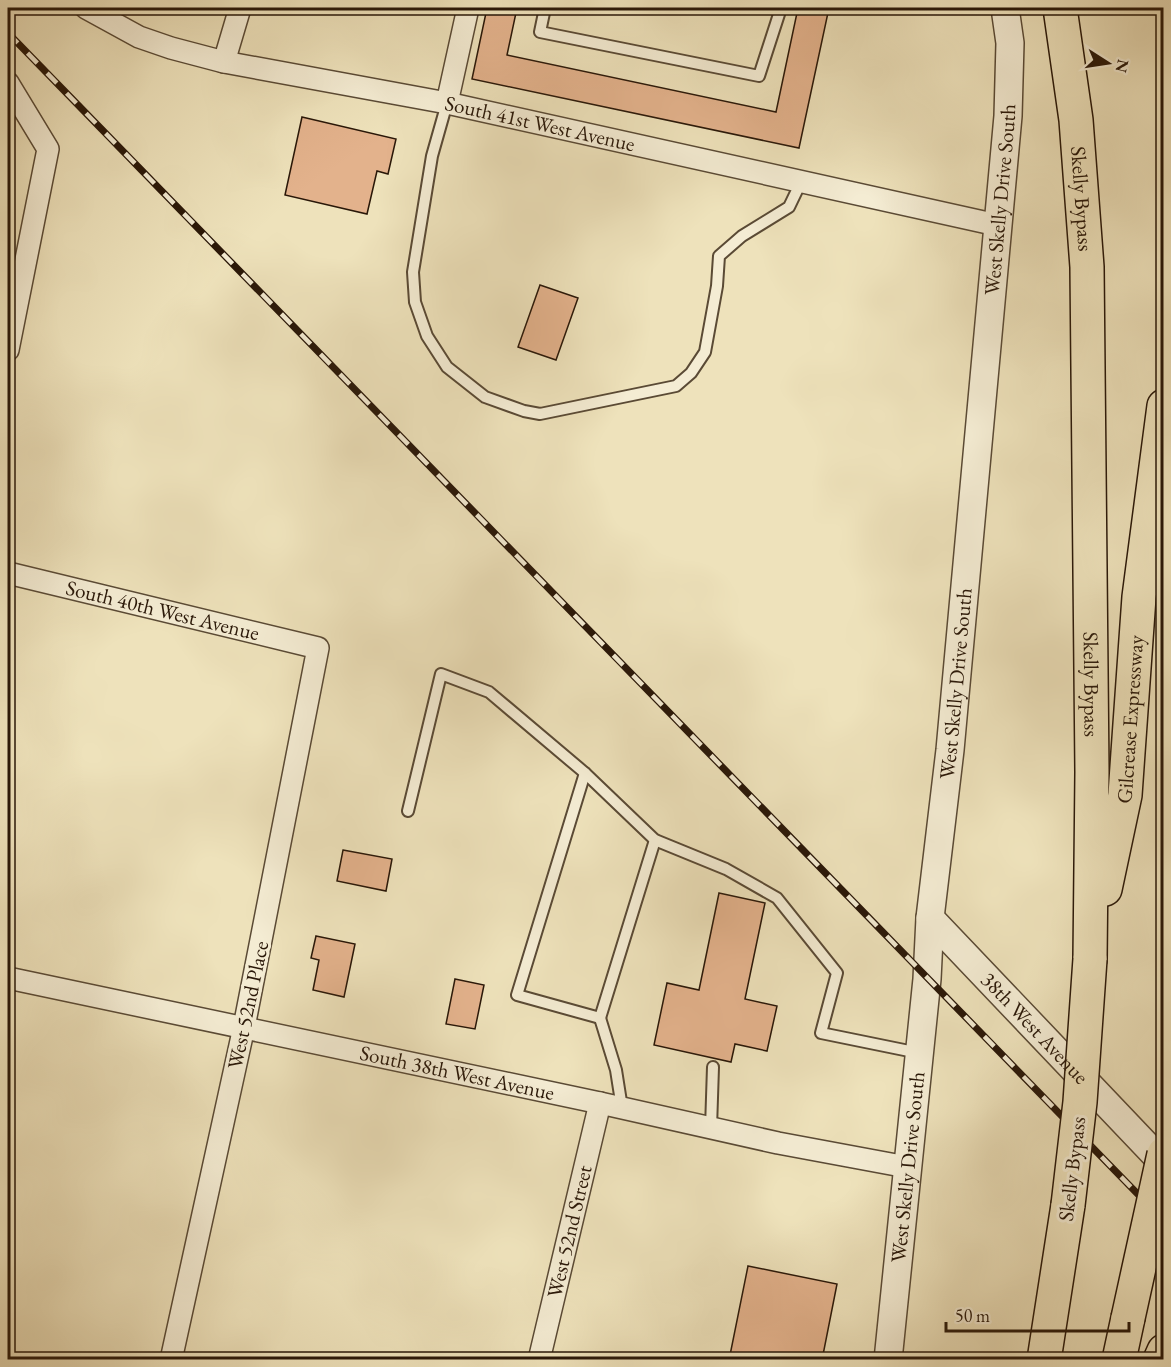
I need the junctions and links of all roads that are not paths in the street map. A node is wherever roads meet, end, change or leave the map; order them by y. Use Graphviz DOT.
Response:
graph roads {
  1 [pos="87,8"];
  2 [pos="240,8"];
  3 [pos="468,8"];
  4 [pos="545,8"];
  5 [pos="781,8"];
  6 [pos="1005,8"];
  7 [pos="1059,8"];
  8 [pos="224,62"];
  9 [pos="8,82"];
  10 [pos="447,103"];
  11 [pos="801,182"];
  12 [pos="997,225"];
  13 [pos="8,350"];
  14 [pos="1164,406"];
  15 [pos="8,573"];
  16 [pos="318,648"];
  17 [pos="585,773"];
  18 [pos="408,812"];
  19 [pos="655,840"];
  20 [pos="930,918"];
  21 [pos="1090,959"];
  22 [pos="8,978"];
  23 [pos="600,1018"];
  24 [pos="244,1027"];
  25 [pos="919,1053"];
  26 [pos="713,1067"];
  27 [pos="600,1103"];
  28 [pos="622,1108"];
  29 [pos="711,1128"];
  30 [pos="1164,1154"];
  31 [pos="1164,1164"];
  32 [pos="907,1167"];
  33 [pos="1164,1351"];
  34 [pos="171,1359"];
  35 [pos="539,1359"];
  36 [pos="888,1359"];
  37 [pos="1044,1359"];
  38 [pos="1119,1359"];
  39 [pos="1160,1359"];
  1 -- 8 [label="street, South 41st West Avenue"];
  2 -- 8 [label="street"];
  3 -- 10 [label="street"];
  4 -- 5 [label="lane"];
  6 -- 12 [label="street, West Skelly Drive South"];
  7 -- 21 [label="highway, Skelly Bypass"];
  8 -- 10 [label="street, South 41st West Avenue"];
  9 -- 13 [label="street"];
  10 -- 11 [label="street, South 41st West Avenue"];
  10 -- 11 [label="lane"];
  11 -- 12 [label="street, South 41st West Avenue"];
  12 -- 20 [label="street, West Skelly Drive South"];
  14 -- 21 [label="highway, Gilcrease Expressway"];
  15 -- 16 [label="street, South 40th West Avenue"];
  16 -- 24 [label="street, West 52nd Place"];
  17 -- 18 [label="lane"];
  17 -- 19 [label="lane"];
  17 -- 23 [label="lane"];
  19 -- 23 [label="lane"];
  19 -- 25 [label="lane"];
  20 -- 25 [label="street, West Skelly Drive South"];
  20 -- 31 [label="street, 38th West Avenue"];
  21 -- 37 [label="highway, Skelly Bypass, bridge"];
  22 -- 24 [label="street, South 38th West Avenue"];
  23 -- 28 [label="lane"];
  24 -- 27 [label="street, South 38th West Avenue"];
  24 -- 34 [label="street, West 52nd Place"];
  25 -- 32 [label="street, West Skelly Drive South"];
  26 -- 29 [label="lane"];
  27 -- 28 [label="street, South 38th West Avenue"];
  27 -- 35 [label="street, West 52nd Street"];
  28 -- 29 [label="street, South 38th West Avenue"];
  29 -- 32 [label="street, South 38th West Avenue"];
  30 -- 38 [label="highway, bridge"];
  32 -- 36 [label="street, West Skelly Drive South"];
  33 -- 39 [label="highway"];
}
